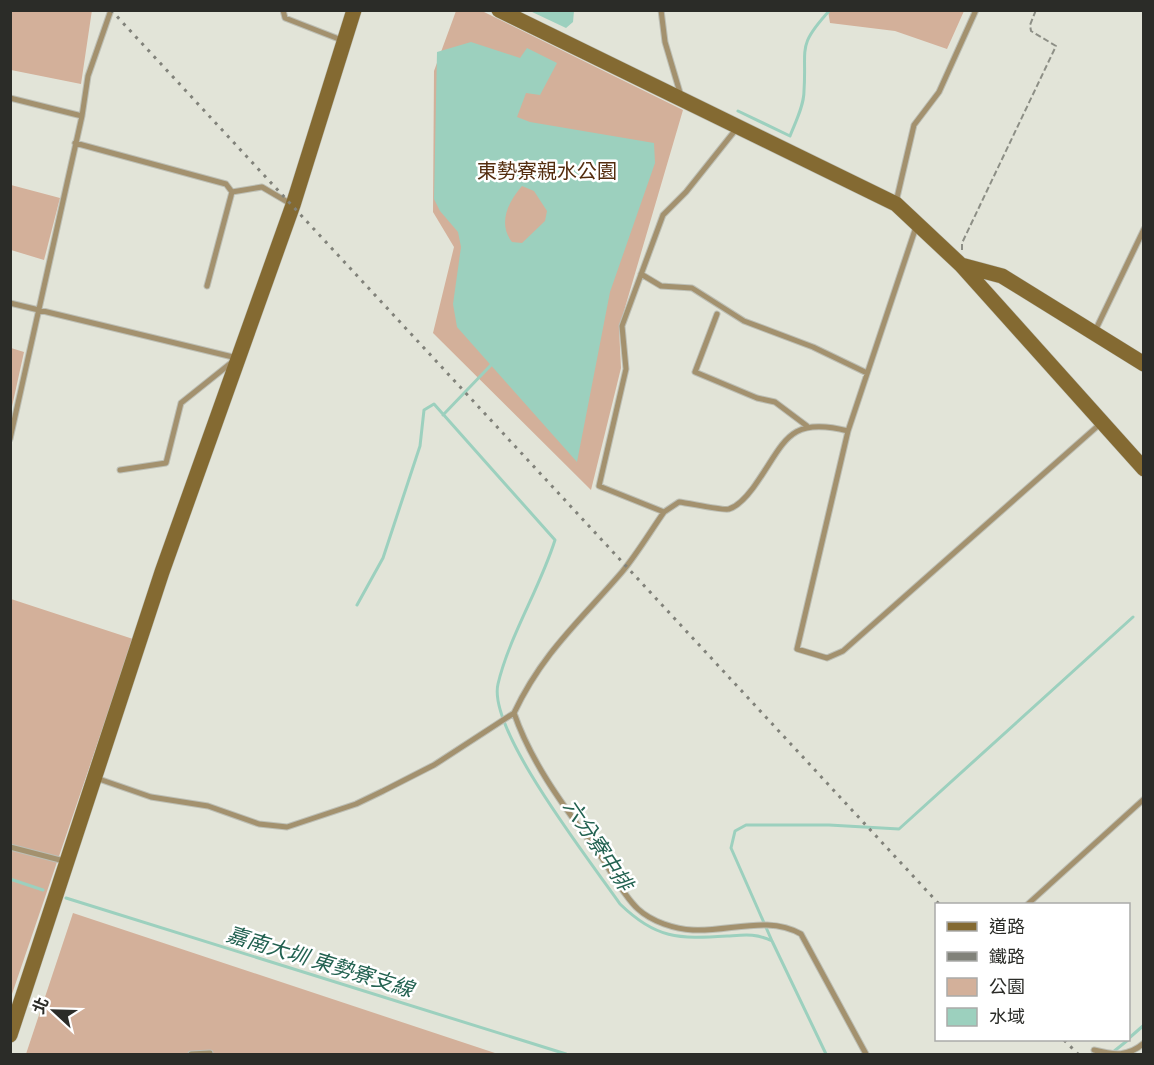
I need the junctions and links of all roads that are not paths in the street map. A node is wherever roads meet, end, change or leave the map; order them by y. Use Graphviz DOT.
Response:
graph roads {
  1 [pos="111,10"];
  2 [pos="283,10"];
  3 [pos="354,10"];
  4 [pos="499,10"];
  5 [pos="661,10"];
  6 [pos="976,10"];
  7 [pos="345,42"];
  8 [pos="10,98"];
  9 [pos="682,100"];
  10 [pos="82,116"];
  11 [pos="738,127"];
  12 [pos="75,143"];
  13 [pos="232,192"];
  14 [pos="896,204"];
  15 [pos="293,205"];
  16 [pos="917,222"];
  17 [pos="1143,229"];
  18 [pos="961,265"];
  19 [pos="641,274"];
  20 [pos="207,286"];
  21 [pos="10,303"];
  22 [pos="39,310"];
  23 [pos="717,314"];
  24 [pos="1094,332"];
  25 [pos="238,358"];
  26 [pos="1143,364"];
  27 [pos="867,373"];
  28 [pos="1102,423"];
  29 [pos="807,426"];
  30 [pos="848,431"];
  31 [pos="10,439"];
  32 [pos="1143,469"];
  33 [pos="120,470"];
  34 [pos="664,512"];
  35 [pos="512,715"];
  36 [pos="94,777"];
  37 [pos="1143,799"];
  38 [pos="10,847"];
  39 [pos="67,861"];
  40 [pos="1029,903"];
  41 [pos="10,1035"];
  42 [pos="1143,1043"];
  43 [pos="1094,1050"];
  44 [pos="210,1053"];
  45 [pos="191,1054"];
  46 [pos="866,1054"];
  1 -- 10 [label="lane"];
  2 -- 7 [label="lane"];
  3 -- 7 [label="street"];
  4 -- 9 [label="street"];
  5 -- 9 [label="lane"];
  6 -- 14 [label="lane"];
  7 -- 15 [label="street"];
  8 -- 10 [label="lane"];
  9 -- 11 [label="street"];
  10 -- 12 [label="lane"];
  11 -- 14 [label="street"];
  11 -- 19 [label="lane"];
  12 -- 13 [label="lane"];
  12 -- 22 [label="lane"];
  13 -- 15 [label="lane"];
  13 -- 20 [label="lane"];
  14 -- 16 [label="street"];
  15 -- 25 [label="street"];
  16 -- 18 [label="street"];
  16 -- 27 [label="lane"];
  17 -- 24 [label="lane"];
  18 -- 24 [label="street"];
  18 -- 28 [label="street"];
  19 -- 27 [label="lane"];
  19 -- 34 [label="lane"];
  21 -- 22 [label="lane"];
  22 -- 25 [label="lane"];
  22 -- 31 [label="lane"];
  23 -- 29 [label="lane"];
  24 -- 26 [label="street"];
  25 -- 33 [label="lane"];
  25 -- 36 [label="street"];
  27 -- 30 [label="lane"];
  28 -- 30 [label="lane"];
  28 -- 32 [label="street"];
  29 -- 30 [label="lane"];
  29 -- 34 [label="lane"];
  34 -- 35 [label="lane"];
  35 -- 36 [label="lane"];
  35 -- 46 [label="lane"];
  36 -- 39 [label="street"];
  37 -- 40 [label="lane"];
  38 -- 39 [label="lane"];
  39 -- 41 [label="street"];
  42 -- 43 [label="lane"];
  44 -- 45 [label="lane"];
}
